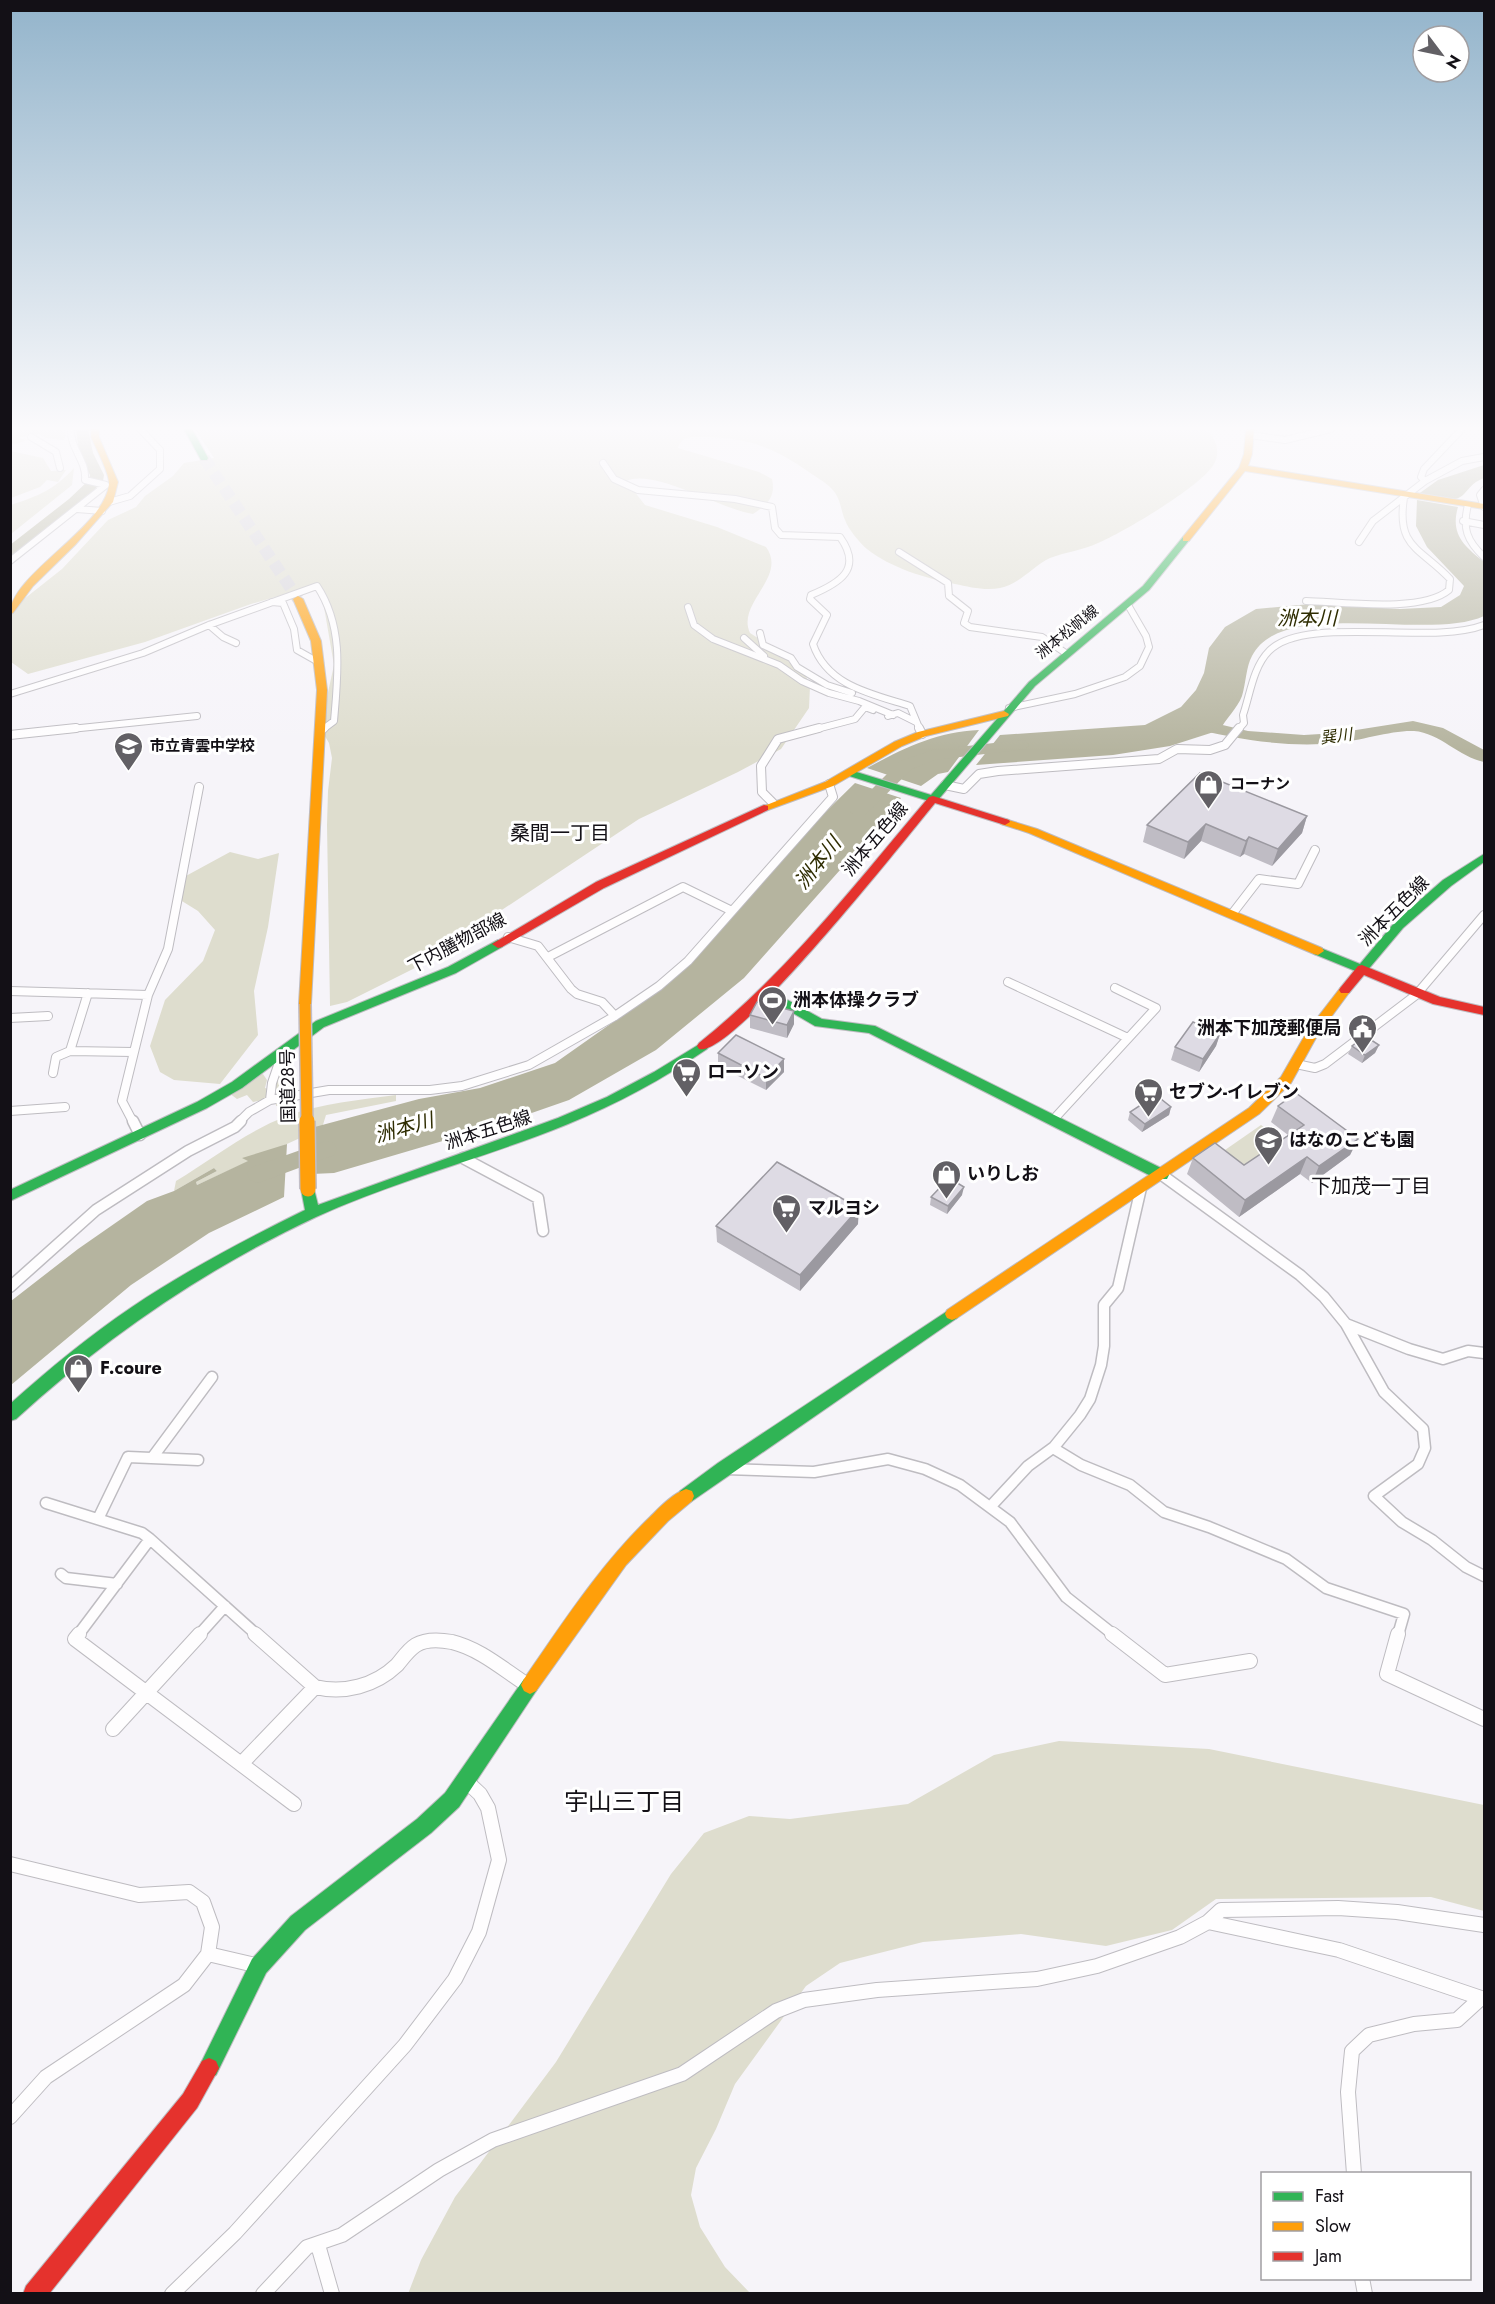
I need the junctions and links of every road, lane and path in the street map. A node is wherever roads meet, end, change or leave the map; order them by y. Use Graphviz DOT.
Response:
graph roads {
  1 [pos="41,537"];
  2 [pos="76,537"];
  3 [pos="838,537"];
  4 [pos="1188,537"];
  5 [pos="1363,537"];
  6 [pos="1407,537"];
  7 [pos="1467,537"];
  8 [pos="1359,542"];
  9 [pos="899,552"];
  10 [pos="1485,557"];
  11 [pos="10,561"];
  12 [pos="298,598"];
  13 [pos="1306,601"];
  14 [pos="270,602"];
  15 [pos="1128,605"];
  16 [pos="688,607"];
  17 [pos="10,611"];
  18 [pos="209,625"];
  19 [pos="1485,625"];
  20 [pos="707,627"];
  21 [pos="760,633"];
  22 [pos="744,638"];
  23 [pos="717,641"];
  24 [pos="236,643"];
  25 [pos="1067,654"];
  26 [pos="320,663"];
  27 [pos="779,664"];
  28 [pos="10,694"];
  29 [pos="1006,711"];
  30 [pos="895,714"];
  31 [pos="197,716"];
  32 [pos="919,728"];
  33 [pos="320,731"];
  34 [pos="10,735"];
  35 [pos="853,774"];
  36 [pos="948,781"];
  37 [pos="829,784"];
  38 [pos="199,787"];
  39 [pos="933,799"];
  40 [pos="773,803"];
  41 [pos="1315,850"];
  42 [pos="1485,857"];
  43 [pos="732,911"];
  44 [pos="1232,914"];
  45 [pos="1485,915"];
  46 [pos="508,937"];
  47 [pos="548,957"];
  48 [pos="1362,969"];
  49 [pos="1008,982"];
  50 [pos="1115,988"];
  51 [pos="10,991"];
  52 [pos="766,992"];
  53 [pos="88,993"];
  54 [pos="148,995"];
  55 [pos="1416,995"];
  56 [pos="1485,1011"];
  57 [pos="48,1016"];
  58 [pos="615,1016"];
  59 [pos="10,1018"];
  60 [pos="1128,1038"];
  61 [pos="70,1051"];
  62 [pos="283,1051"];
  63 [pos="133,1052"];
  64 [pos="1296,1064"];
  65 [pos="53,1073"];
  66 [pos="270,1100"];
  67 [pos="65,1107"];
  68 [pos="10,1111"];
  69 [pos="1053,1120"];
  70 [pos="140,1135"];
  71 [pos="463,1158"];
  72 [pos="1162,1175"];
  73 [pos="1141,1188"];
  74 [pos="10,1196"];
  75 [pos="312,1213"];
  76 [pos="543,1231"];
  77 [pos="10,1287"];
  78 [pos="1346,1324"];
  79 [pos="1485,1353"];
  80 [pos="212,1377"];
  81 [pos="10,1414"];
  82 [pos="1053,1448"];
  83 [pos="152,1458"];
  84 [pos="198,1460"];
  85 [pos="724,1468"];
  86 [pos="46,1503"];
  87 [pos="991,1506"];
  88 [pos="98,1519"];
  89 [pos="150,1539"];
  90 [pos="61,1574"];
  91 [pos="1485,1576"];
  92 [pos="117,1584"];
  93 [pos="225,1606"];
  94 [pos="1250,1661"];
  95 [pos="529,1686"];
  96 [pos="315,1687"];
  97 [pos="146,1692"];
  98 [pos="1485,1719"];
  99 [pos="113,1729"];
  100 [pos="242,1763"];
  101 [pos="466,1781"];
  102 [pos="294,1804"];
  103 [pos="10,1864"];
  104 [pos="1208,1922"];
  105 [pos="1485,1925"];
  106 [pos="208,1954"];
  107 [pos="259,1966"];
  108 [pos="1482,1999"];
  109 [pos="10,2117"];
  110 [pos="1354,2172"];
  111 [pos="318,2245"];
  112 [pos="34,2294"];
  113 [pos="172,2294"];
  114 [pos="263,2294"];
  115 [pos="332,2294"];
  1 -- 11 [label="street"];
  2 -- 17 [label="main road"];
  3 -- 32 [label="street"];
  4 -- 15 [label="main road, 洲本松帆線"];
  5 -- 8 [label="street"];
  6 -- 13 [label="street"];
  7 -- 10 [label="street"];
  9 -- 25 [label="street"];
  12 -- 26 [label="main road, 国道28号"];
  14 -- 18 [label="street"];
  14 -- 26 [label="street"];
  14 -- 33 [label="street"];
  15 -- 25 [label="main road, 洲本松帆線"];
  15 -- 29 [label="street"];
  16 -- 23 [label="street"];
  18 -- 24 [label="street"];
  18 -- 28 [label="street"];
  19 -- 36 [label="street"];
  20 -- 23 [label="street"];
  21 -- 30 [label="street"];
  22 -- 27 [label="street"];
  23 -- 27 [label="street"];
  25 -- 29 [label="main road, 洲本松帆線"];
  26 -- 33 [label="main road, 国道28号"];
  27 -- 30 [label="street"];
  29 -- 32 [label="main road, 下内膳物部線"];
  29 -- 36 [label="main road, 洲本松帆線"];
  30 -- 32 [label="street"];
  30 -- 40 [label="street"];
  31 -- 34 [label="street"];
  32 -- 35 [label="main road, 下内膳物部線"];
  33 -- 75 [label="main road, 国道28号, bridge"];
  35 -- 37 [label="main road, 下内膳物部線"];
  35 -- 39 [label="main road"];
  36 -- 39 [label="main road, 洲本松帆線"];
  37 -- 40 [label="main road, 下内膳物部線"];
  37 -- 43 [label="street"];
  38 -- 54 [label="street"];
  39 -- 44 [label="main road, 洲本五色線"];
  39 -- 52 [label="main road, 洲本五色線"];
  40 -- 46 [label="main road, 下内膳物部線"];
  41 -- 44 [label="street"];
  42 -- 48 [label="main road, 洲本五色線"];
  43 -- 47 [label="street"];
  43 -- 58 [label="street"];
  44 -- 48 [label="main road, 洲本五色線"];
  45 -- 55 [label="street"];
  46 -- 47 [label="street"];
  46 -- 62 [label="main road, 下内膳物部線"];
  47 -- 58 [label="street"];
  48 -- 55 [label="main road"];
  48 -- 64 [label="main road"];
  49 -- 60 [label="street"];
  50 -- 60 [label="street"];
  51 -- 53 [label="street"];
  52 -- 69 [label="main road"];
  52 -- 71 [label="main road, 洲本五色線"];
  53 -- 54 [label="street"];
  53 -- 61 [label="street"];
  54 -- 63 [label="street"];
  55 -- 56 [label="main road"];
  55 -- 64 [label="street"];
  57 -- 59 [label="street"];
  58 -- 66 [label="street"];
  60 -- 69 [label="street"];
  61 -- 63 [label="street"];
  61 -- 65 [label="street"];
  62 -- 66 [label="street"];
  62 -- 70 [label="main road, 下内膳物部線"];
  63 -- 70 [label="street"];
  64 -- 72 [label="main road"];
  66 -- 77 [label="street"];
  67 -- 68 [label="street"];
  69 -- 72 [label="main road"];
  70 -- 74 [label="main road, 下内膳物部線"];
  71 -- 75 [label="main road, 洲本五色線"];
  71 -- 76 [label="street"];
  72 -- 73 [label="main road"];
  72 -- 78 [label="street"];
  73 -- 82 [label="street"];
  73 -- 85 [label="main road"];
  75 -- 81 [label="main road"];
  78 -- 79 [label="street"];
  78 -- 91 [label="street"];
  80 -- 83 [label="street"];
  82 -- 87 [label="street"];
  82 -- 98 [label="street"];
  83 -- 84 [label="street"];
  83 -- 88 [label="street"];
  85 -- 87 [label="street"];
  85 -- 95 [label="main road"];
  86 -- 88 [label="street"];
  87 -- 94 [label="street"];
  88 -- 89 [label="street"];
  89 -- 92 [label="street"];
  89 -- 93 [label="street"];
  90 -- 92 [label="street"];
  92 -- 97 [label="street"];
  93 -- 96 [label="street"];
  93 -- 97 [label="street"];
  95 -- 96 [label="street"];
  95 -- 101 [label="main road"];
  96 -- 100 [label="street"];
  97 -- 99 [label="street"];
  97 -- 100 [label="street"];
  100 -- 102 [label="street"];
  101 -- 107 [label="main road"];
  101 -- 113 [label="street"];
  103 -- 106 [label="street"];
  104 -- 105 [label="street"];
  104 -- 108 [label="street"];
  104 -- 111 [label="street"];
  106 -- 107 [label="street"];
  106 -- 109 [label="street"];
  107 -- 112 [label="main road"];
  108 -- 110 [label="street"];
  111 -- 114 [label="street"];
  111 -- 115 [label="street"];
}
